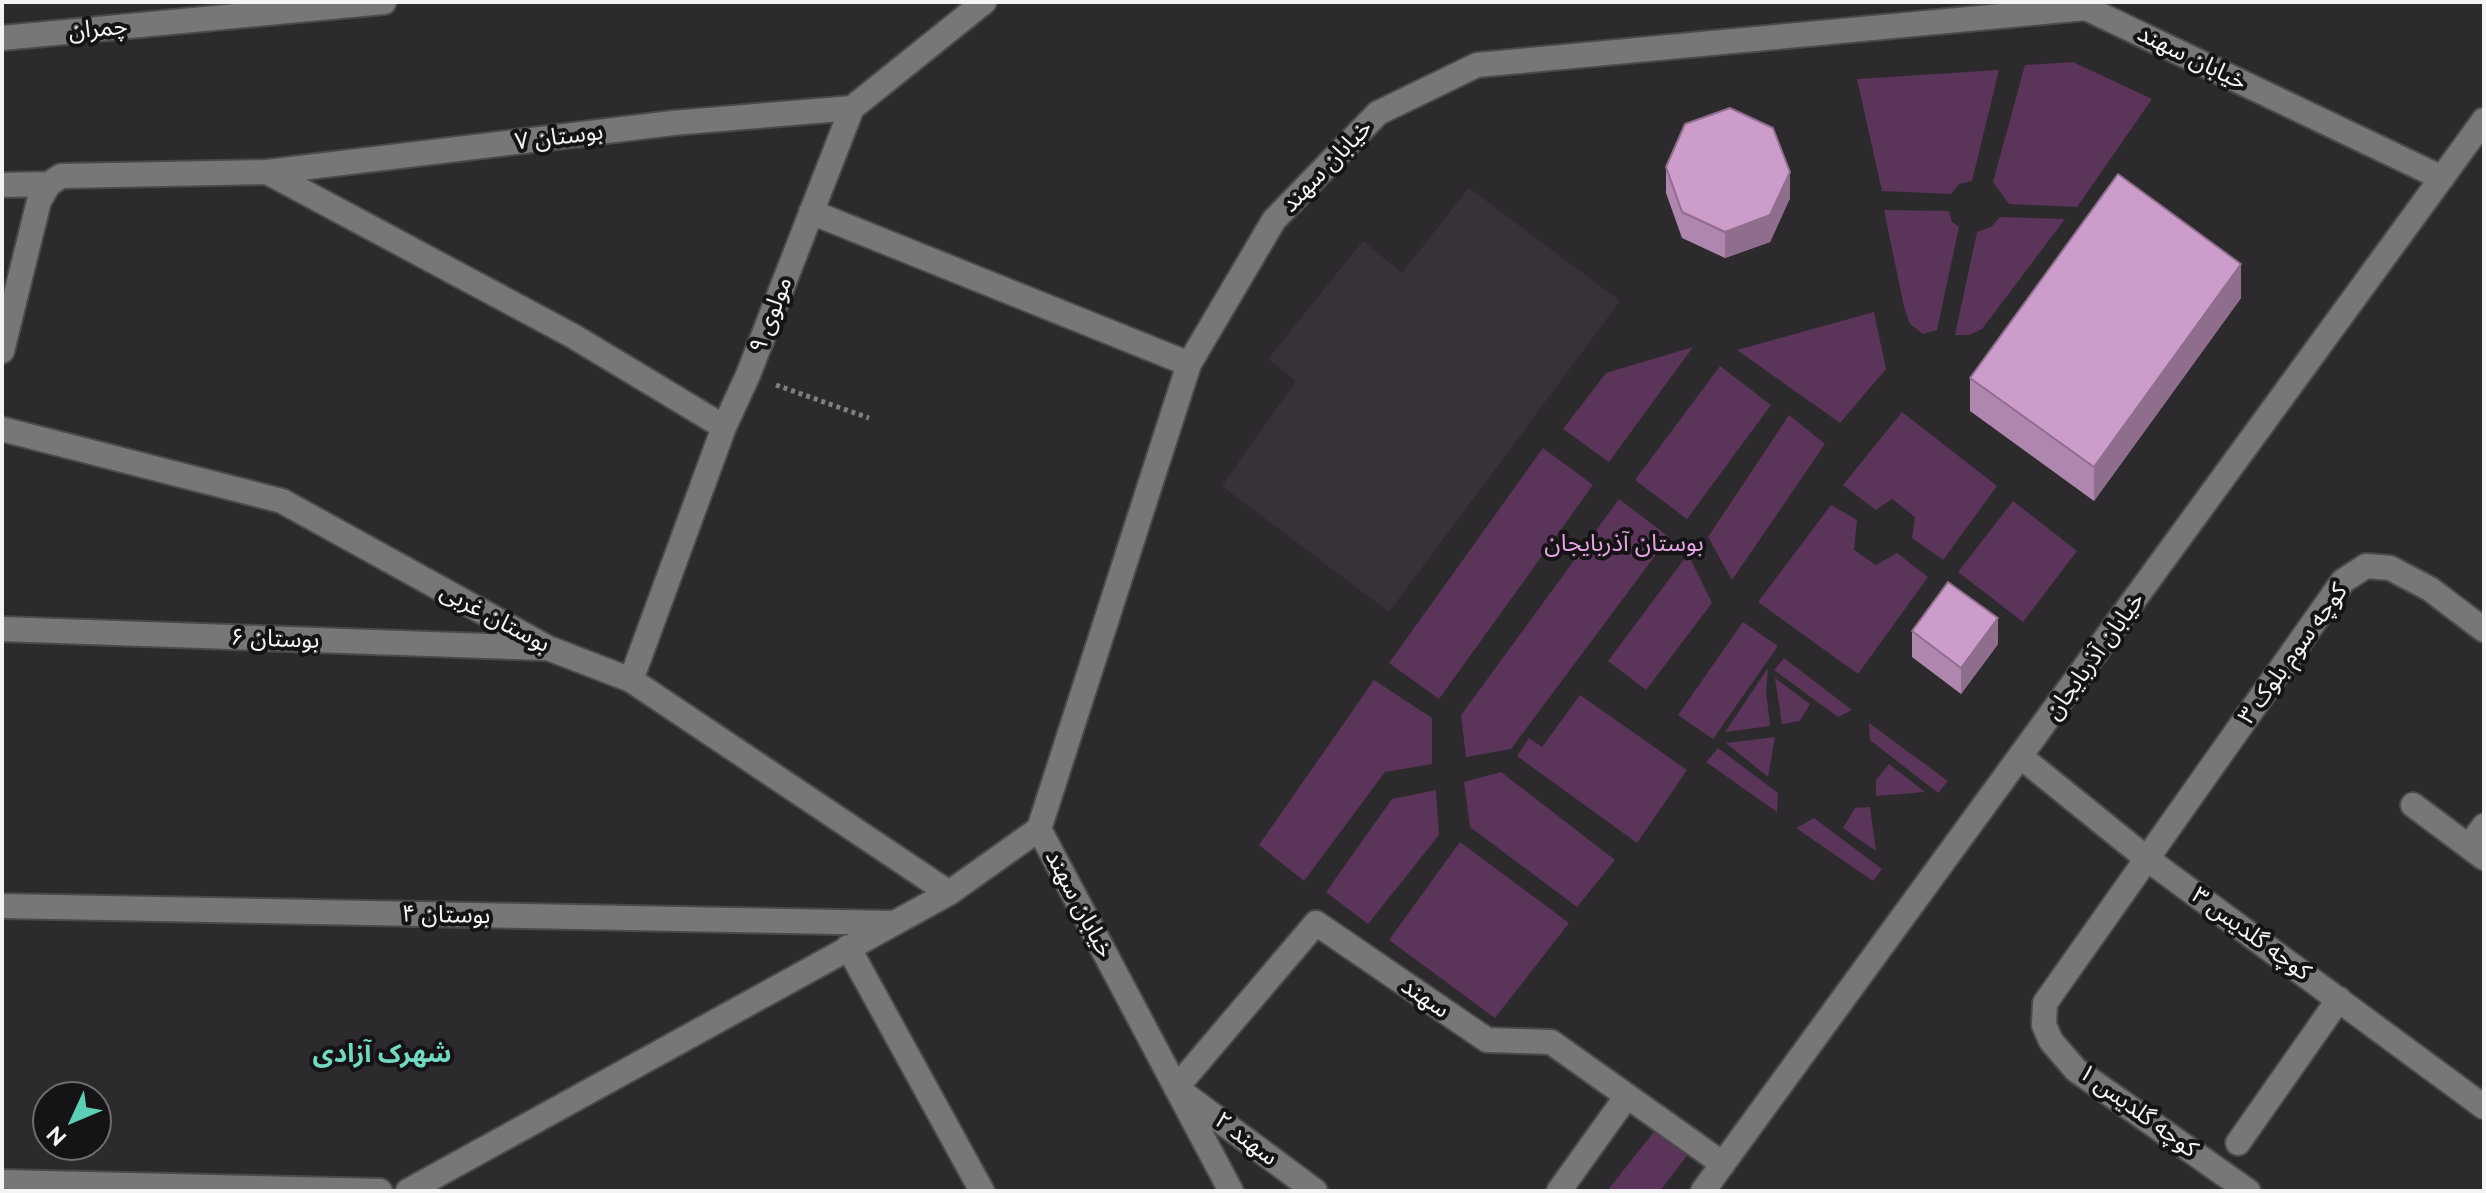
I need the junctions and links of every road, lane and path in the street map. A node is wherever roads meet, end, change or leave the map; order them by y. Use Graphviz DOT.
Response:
graph roads {
  1 [pos="384,2"];
  2 [pos="984,2"];
  3 [pos="2086,5"];
  4 [pos="2,38"];
  5 [pos="852,108"];
  6 [pos="2484,120"];
  7 [pos="267,172"];
  8 [pos="2442,178"];
  9 [pos="49,184"];
  10 [pos="2,185"];
  11 [pos="811,212"];
  12 [pos="2,351"];
  13 [pos="1189,364"];
  14 [pos="748,375"];
  15 [pos="869,418"];
  16 [pos="724,427"];
  17 [pos="2,429"];
  18 [pos="2,629"];
  19 [pos="2484,630"];
  20 [pos="548,648"];
  21 [pos="631,680"];
  22 [pos="2021,757"];
  23 [pos="2413,805"];
  24 [pos="2484,826"];
  25 [pos="1039,829"];
  26 [pos="2476,852"];
  27 [pos="2146,858"];
  28 [pos="949,893"];
  29 [pos="2,906"];
  30 [pos="890,923"];
  31 [pos="848,947"];
  32 [pos="2339,999"];
  33 [pos="1176,1088"];
  34 [pos="1627,1096"];
  35 [pos="2484,1107"];
  36 [pos="2238,1143"];
  37 [pos="1723,1164"];
  38 [pos="2,1182"];
  39 [pos="380,1191"];
  40 [pos="408,1191"];
  41 [pos="982,1191"];
  42 [pos="1231,1191"];
  43 [pos="1315,1191"];
  44 [pos="1559,1191"];
  45 [pos="1703,1191"];
  46 [pos="2248,1191"];
  1 -- 4 [label="street, چمران"];
  2 -- 5 [label="street, مولوی ۹"];
  3 -- 8 [label="street, خیابان سهند"];
  3 -- 13 [label="street, خیابان سهند"];
  5 -- 7 [label="street, بوستان ۷"];
  5 -- 11 [label="street, مولوی ۹"];
  6 -- 8 [label="street, خیابان آذربایجان"];
  7 -- 9 [label="street, بوستان ۷"];
  7 -- 16 [label="street, بوستان ۷"];
  8 -- 22 [label="street, خیابان آذربایجان"];
  9 -- 10 [label="street, بوستان ۷"];
  9 -- 12 [label="street"];
  11 -- 13 [label="street"];
  11 -- 14 [label="street, مولوی ۹"];
  13 -- 25 [label="street, خیابان سهند"];
  14 -- 15 [label="path"];
  14 -- 16 [label="street, مولوی ۹"];
  16 -- 21 [label="street, مولوی ۹"];
  17 -- 20 [label="street, بوستان غربی"];
  18 -- 20 [label="street, بوستان ۶"];
  19 -- 27 [label="street, کوچه سوم بلوک ۳"];
  20 -- 21 [label="street, بوستان غربی"];
  21 -- 28 [label="street, بوستان غربی"];
  22 -- 27 [label="street, کوچه گلدیس ۳"];
  22 -- 37 [label="street, خیابان آذربایجان"];
  23 -- 26 [label="street"];
  24 -- 26 [label="street"];
  25 -- 28 [label="street"];
  25 -- 33 [label="street, خیابان سهند"];
  27 -- 32 [label="street, کوچه گلدیس ۳"];
  27 -- 46 [label="street, کوچه گلدیس ۱"];
  28 -- 30 [label="street"];
  29 -- 30 [label="street, بوستان ۴"];
  30 -- 31 [label="street"];
  31 -- 40 [label="street"];
  31 -- 41 [label="street"];
  32 -- 35 [label="street, کوچه گلدیس ۳"];
  32 -- 36 [label="street"];
  33 -- 34 [label="street, سهند"];
  33 -- 42 [label="street, خیابان سهند"];
  33 -- 43 [label="street, سهند ۲"];
  34 -- 37 [label="street, سهند"];
  34 -- 44 [label="street"];
  37 -- 45 [label="street, خیابان آذربایجان"];
  38 -- 39 [label="street"];
}
